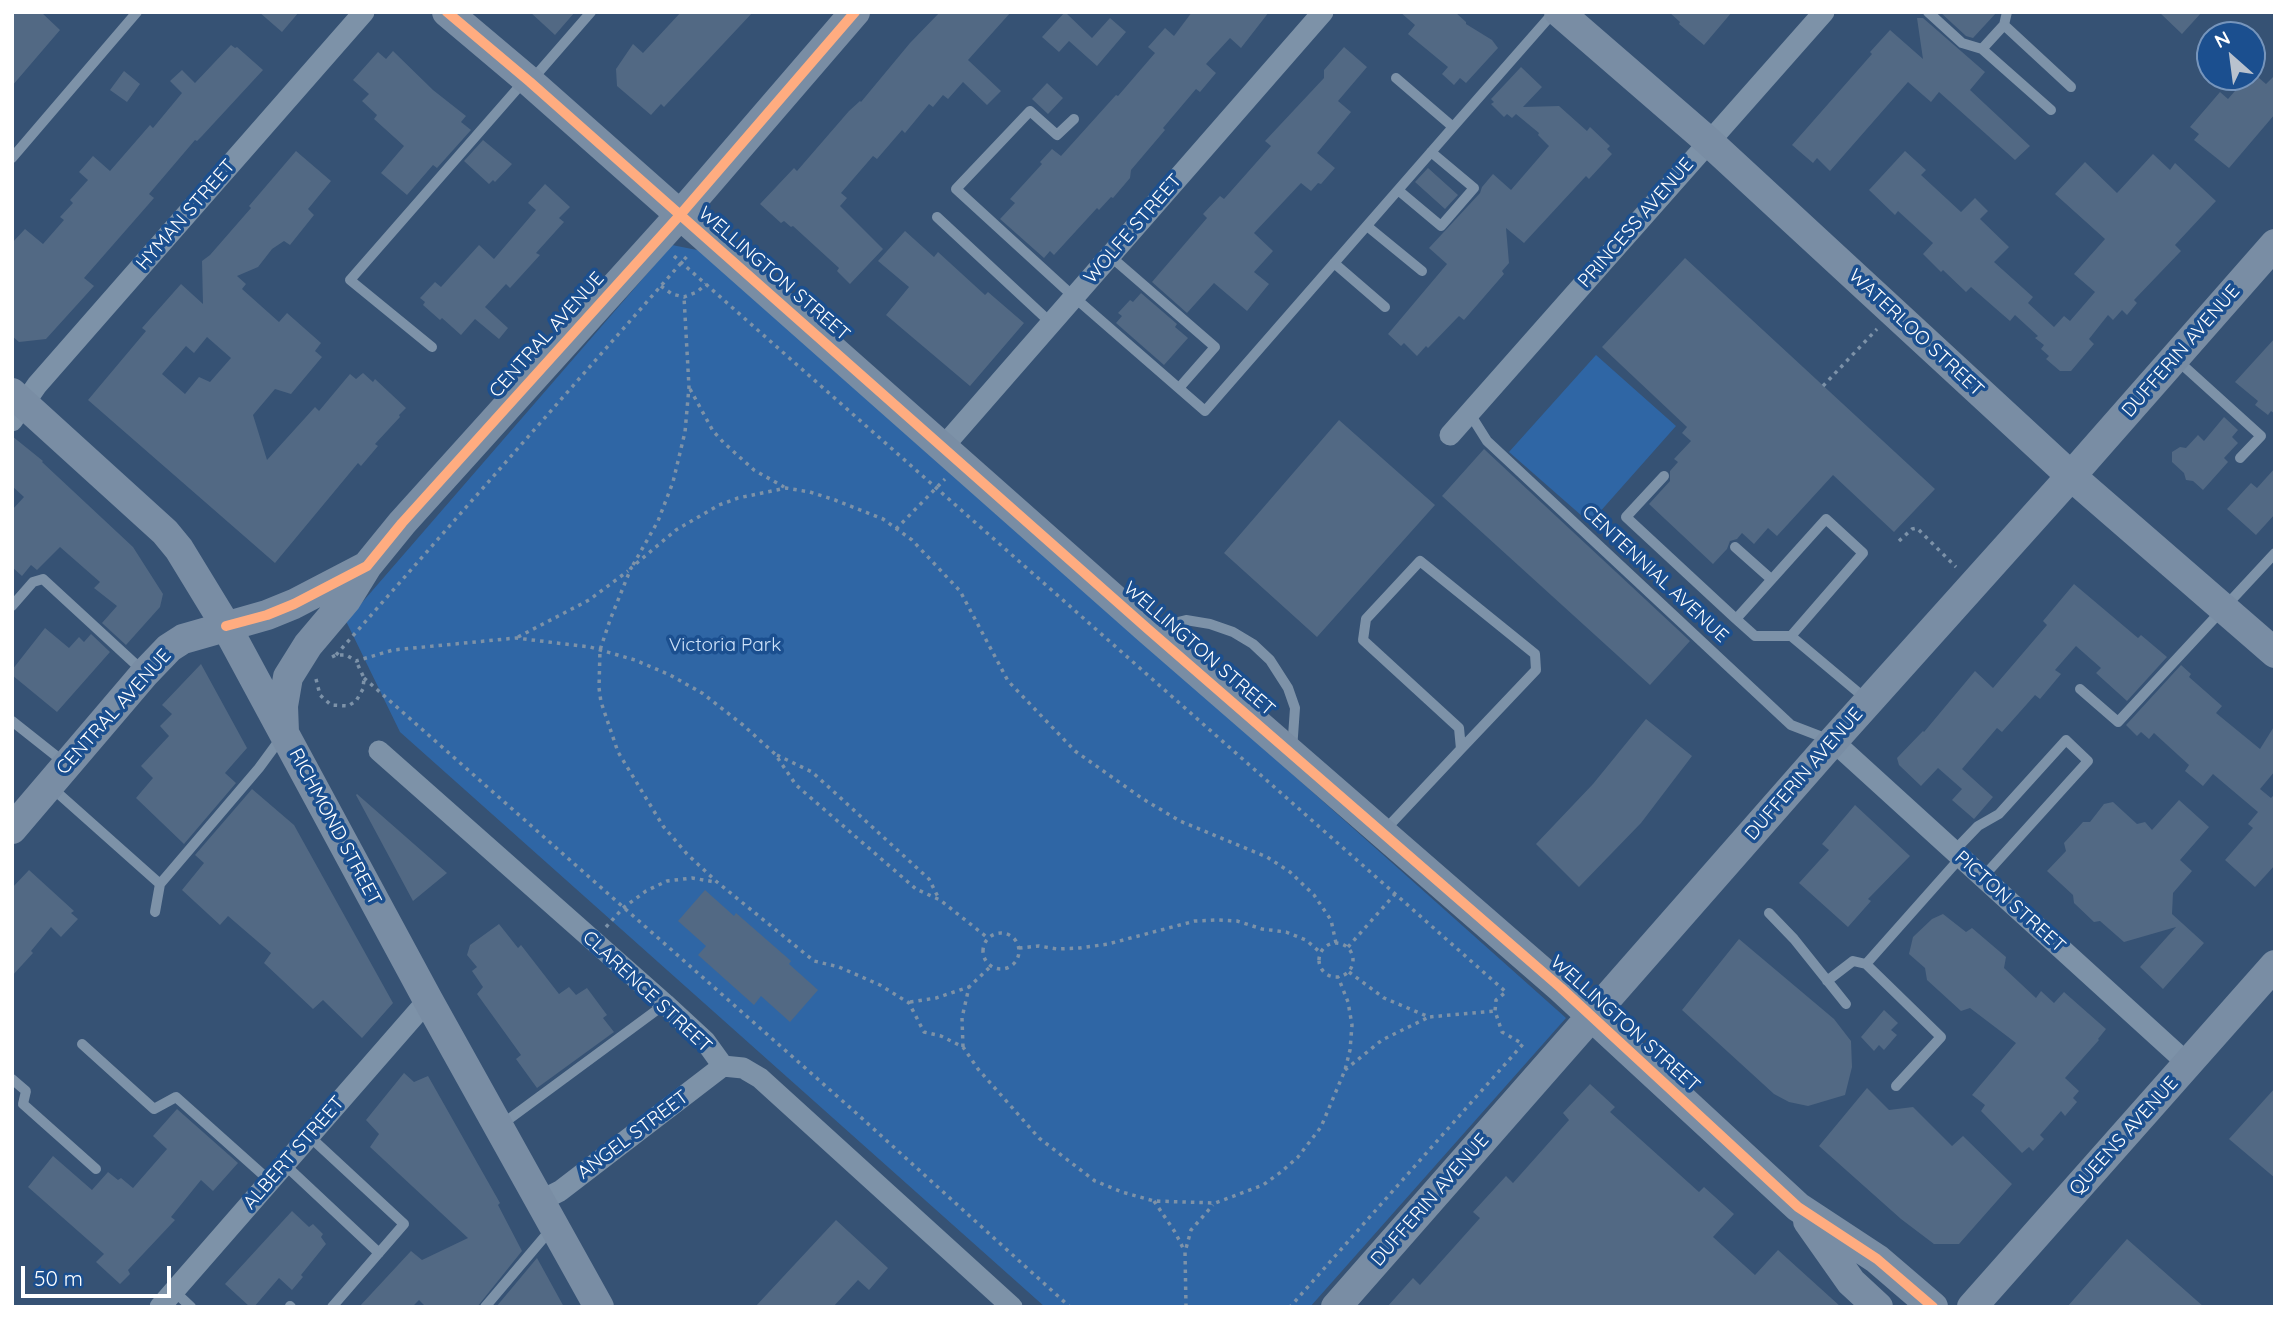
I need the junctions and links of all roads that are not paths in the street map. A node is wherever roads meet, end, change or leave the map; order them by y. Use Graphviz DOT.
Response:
graph roads {
  1 [pos="137,12"];
  2 [pos="364,12"];
  3 [pos="447,12"];
  4 [pos="591,12"];
  5 [pos="855,12"];
  6 [pos="1324,12"];
  7 [pos="1557,12"];
  8 [pos="1824,12"];
  9 [pos="1928,12"];
  10 [pos="2007,12"];
  11 [pos="2004,25"];
  12 [pos="1982,49"];
  13 [pos="1396,78"];
  14 [pos="528,80"];
  15 [pos="2071,87"];
  16 [pos="2051,110"];
  17 [pos="1074,119"];
  18 [pos="1453,127"];
  19 [pos="1708,141"];
  20 [pos="1431,152"];
  21 [pos="12,158"];
  22 [pos="1398,190"];
  23 [pos="680,215"];
  24 [pos="936,217"];
  25 [pos="1367,226"];
  26 [pos="2275,244"];
  27 [pos="1110,256"];
  28 [pos="1334,263"];
  29 [pos="1422,271"];
  30 [pos="1074,297"];
  31 [pos="1385,307"];
  32 [pos="1051,323"];
  33 [pos="432,347"];
  34 [pos="2175,358"];
  35 [pos="1179,388"];
  36 [pos="16,406"];
  37 [pos="1469,414"];
  38 [pos="1450,435"];
  39 [pos="952,455"];
  40 [pos="2240,458"];
  41 [pos="1664,475"];
  42 [pos="2071,476"];
  43 [pos="1735,547"];
  44 [pos="2275,553"];
  45 [pos="367,566"];
  46 [pos="1771,579"];
  47 [pos="12,606"];
  48 [pos="2223,608"];
  49 [pos="1735,619"];
  50 [pos="226,626"];
  51 [pos="1149,630"];
  52 [pos="1791,636"];
  53 [pos="2275,653"];
  54 [pos="145,673"];
  55 [pos="2080,690"];
  56 [pos="1869,701"];
  57 [pos="12,721"];
  58 [pos="284,734"];
  59 [pos="1833,741"];
  60 [pos="1461,749"];
  61 [pos="379,751"];
  62 [pos="1291,753"];
  63 [pos="58,775"];
  64 [pos="15,821"];
  65 [pos="1382,833"];
  66 [pos="1958,854"];
  67 [pos="1983,877"];
  68 [pos="160,884"];
  69 [pos="155,912"];
  70 [pos="1769,913"];
  71 [pos="1866,964"];
  72 [pos="2275,965"];
  73 [pos="1827,981"];
  74 [pos="428,1000"];
  75 [pos="665,1004"];
  76 [pos="1846,1004"];
  77 [pos="1592,1017"];
  78 [pos="82,1044"];
  79 [pos="2188,1064"];
  80 [pos="723,1066"];
  81 [pos="12,1079"];
  82 [pos="1896,1086"];
  83 [pos="498,1127"];
  84 [pos="309,1136"];
  85 [pos="96,1169"];
  86 [pos="277,1172"];
  87 [pos="1798,1207"];
  88 [pos="547,1214"];
  89 [pos="379,1253"];
  90 [pos="167,1299"];
  91 [pos="1000,1303"];
  92 [pos="191,1307"];
  93 [pos="332,1307"];
  94 [pos="485,1307"];
  95 [pos="599,1307"];
  96 [pos="1336,1307"];
  97 [pos="1878,1307"];
  98 [pos="1933,1307"];
  99 [pos="1972,1307"];
  1 -- 21 [label="lane"];
  2 -- 36 [label="street, HYMAN STREET"];
  3 -- 14 [label="street, WELLINGTON STREET"];
  4 -- 14 [label="lane"];
  5 -- 23 [label="street, CENTRAL AVENUE"];
  6 -- 27 [label="street, WOLFE STREET"];
  7 -- 18 [label="lane"];
  7 -- 19 [label="street, WATERLOO STREET"];
  8 -- 19 [label="street, PRINCESS AVENUE"];
  9 -- 12 [label="lane"];
  10 -- 11 [label="lane"];
  11 -- 12 [label="lane"];
  11 -- 15 [label="lane"];
  12 -- 16 [label="lane"];
  13 -- 18 [label="lane"];
  14 -- 23 [label="street, WELLINGTON STREET"];
  14 -- 33 [label="lane"];
  17 -- 30 [label="lane"];
  18 -- 20 [label="lane"];
  19 -- 37 [label="street, PRINCESS AVENUE"];
  19 -- 42 [label="street, WATERLOO STREET"];
  20 -- 22 [label="lane"];
  20 -- 22 [label="lane"];
  22 -- 25 [label="lane"];
  23 -- 39 [label="street, WELLINGTON STREET"];
  23 -- 45 [label="street, CENTRAL AVENUE"];
  24 -- 32 [label="lane"];
  25 -- 28 [label="lane"];
  25 -- 29 [label="lane"];
  26 -- 34 [label="street, DUFFERIN AVENUE"];
  27 -- 30 [label="street, WOLFE STREET"];
  27 -- 35 [label="lane"];
  28 -- 31 [label="lane"];
  28 -- 35 [label="lane"];
  30 -- 32 [label="street, WOLFE STREET"];
  30 -- 35 [label="lane"];
  32 -- 39 [label="street, WOLFE STREET"];
  34 -- 40 [label="lane"];
  34 -- 42 [label="street, DUFFERIN AVENUE"];
  36 -- 50 [label="street, RICHMOND STREET"];
  37 -- 38 [label="street, PRINCESS AVENUE"];
  37 -- 59 [label="lane, CENTENNIAL AVENUE"];
  39 -- 51 [label="street, WELLINGTON STREET"];
  41 -- 49 [label="lane"];
  42 -- 48 [label="street, WATERLOO STREET"];
  42 -- 56 [label="street, DUFFERIN AVENUE"];
  43 -- 46 [label="lane"];
  44 -- 48 [label="lane"];
  45 -- 50 [label="street, CENTRAL AVENUE"];
  45 -- 58 [label="street"];
  46 -- 49 [label="lane"];
  46 -- 52 [label="lane"];
  47 -- 54 [label="lane"];
  48 -- 53 [label="street, WATERLOO STREET"];
  48 -- 55 [label="lane"];
  49 -- 52 [label="lane"];
  50 -- 54 [label="street, CENTRAL AVENUE"];
  50 -- 58 [label="street, RICHMOND STREET"];
  51 -- 62 [label="street, WELLINGTON STREET"];
  51 -- 62 [label="lane"];
  52 -- 56 [label="lane"];
  54 -- 63 [label="street, CENTRAL AVENUE"];
  56 -- 59 [label="street, DUFFERIN AVENUE"];
  57 -- 63 [label="lane"];
  58 -- 68 [label="lane"];
  58 -- 74 [label="street, RICHMOND STREET"];
  59 -- 66 [label="street, PICTON STREET"];
  59 -- 77 [label="street, DUFFERIN AVENUE"];
  60 -- 60 [label="lane"];
  60 -- 65 [label="lane"];
  61 -- 75 [label="street, CLARENCE STREET"];
  62 -- 65 [label="street, WELLINGTON STREET"];
  63 -- 64 [label="street, CENTRAL AVENUE"];
  63 -- 68 [label="lane"];
  65 -- 77 [label="street, WELLINGTON STREET"];
  66 -- 67 [label="street, PICTON STREET"];
  66 -- 67 [label="lane"];
  66 -- 71 [label="lane"];
  67 -- 79 [label="street, PICTON STREET"];
  68 -- 69 [label="lane"];
  70 -- 73 [label="lane"];
  71 -- 73 [label="lane"];
  71 -- 82 [label="lane"];
  72 -- 79 [label="street, QUEENS AVENUE"];
  73 -- 76 [label="lane"];
  74 -- 83 [label="street, RICHMOND STREET"];
  74 -- 84 [label="street, ALBERT STREET"];
  75 -- 80 [label="street, CLARENCE STREET"];
  75 -- 83 [label="lane"];
  77 -- 87 [label="street, WELLINGTON STREET"];
  77 -- 96 [label="street, DUFFERIN AVENUE"];
  78 -- 86 [label="lane"];
  79 -- 99 [label="street, QUEENS AVENUE"];
  80 -- 88 [label="street, ANGEL STREET"];
  80 -- 91 [label="street, CLARENCE STREET"];
  81 -- 85 [label="lane"];
  83 -- 88 [label="street, RICHMOND STREET"];
  84 -- 86 [label="street, ALBERT STREET"];
  84 -- 89 [label="lane"];
  86 -- 89 [label="lane"];
  86 -- 90 [label="street, ALBERT STREET"];
  87 -- 97 [label="street, WELLINGTON STREET"];
  87 -- 98 [label="street, WELLINGTON STREET"];
  88 -- 94 [label="lane"];
  88 -- 95 [label="street, RICHMOND STREET"];
  89 -- 93 [label="lane"];
  90 -- 92 [label="lane"];
}
